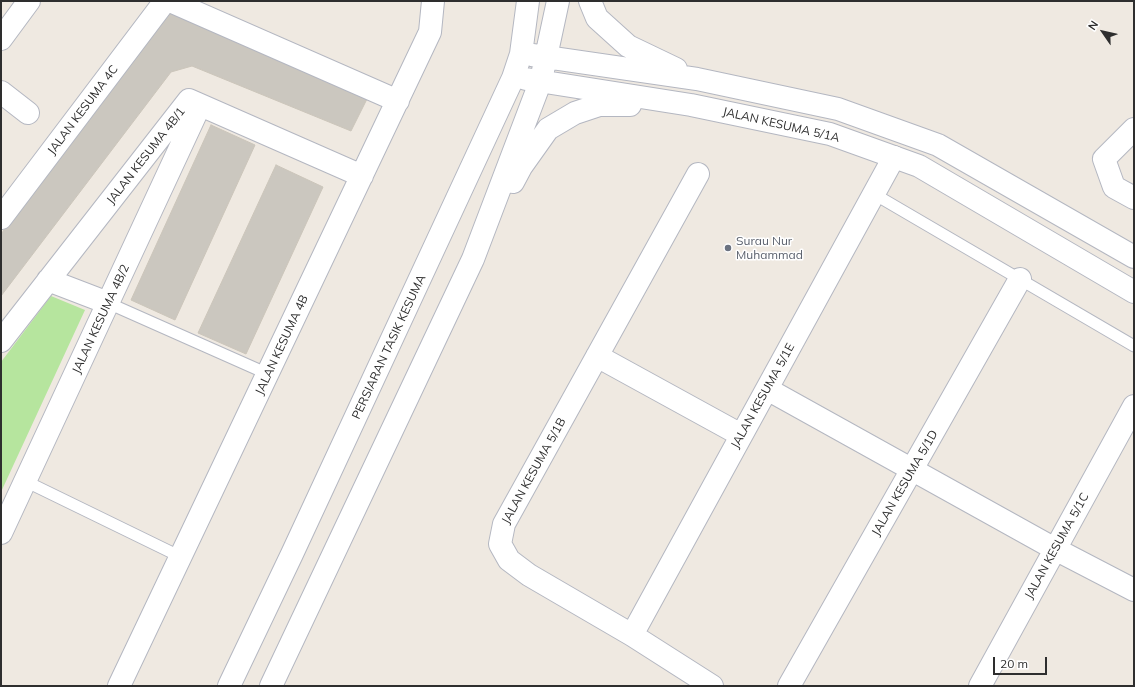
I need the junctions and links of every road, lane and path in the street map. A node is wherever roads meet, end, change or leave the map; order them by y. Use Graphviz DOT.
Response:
graph roads {
  1 [pos="29,1"];
  2 [pos="165,1"];
  3 [pos="170,1"];
  4 [pos="433,1"];
  5 [pos="528,1"];
  6 [pos="558,1"];
  7 [pos="590,1"];
  8 [pos="1,38"];
  9 [pos="521,54"];
  10 [pos="547,56"];
  11 [pos="513,78"];
  12 [pos="698,79"];
  13 [pos="541,80"];
  14 [pos="1,92"];
  15 [pos="398,101"];
  16 [pos="200,105"];
  17 [pos="692,105"];
  18 [pos="28,113"];
  19 [pos="1134,129"];
  20 [pos="894,157"];
  21 [pos="698,174"];
  22 [pos="362,176"];
  23 [pos="874,194"];
  24 [pos="1134,198"];
  25 [pos="1,218"];
  26 [pos="1134,257"];
  27 [pos="473,259"];
  28 [pos="1020,279"];
  29 [pos="48,280"];
  30 [pos="1134,292"];
  31 [pos="108,303"];
  32 [pos="1,341"];
  33 [pos="1134,346"];
  34 [pos="597,356"];
  35 [pos="268,374"];
  36 [pos="767,388"];
  37 [pos="1134,406"];
  38 [pos="741,435"];
  39 [pos="914,469"];
  40 [pos="25,481"];
  41 [pos="1,533"];
  42 [pos="1055,549"];
  43 [pos="181,557"];
  44 [pos="1134,590"];
  45 [pos="632,636"];
  46 [pos="119,686"];
  47 [pos="229,686"];
  48 [pos="271,686"];
  49 [pos="712,686"];
  50 [pos="789,686"];
  51 [pos="980,686"];
  1 -- 8 [label="street"];
  2 -- 25 [label="street, JALAN KESUMA 4C"];
  3 -- 15 [label="street"];
  4 -- 15 [label="street, JALAN KESUMA 4B"];
  5 -- 9 [label="street, PERSIARAN TASIK KESUMA"];
  6 -- 10 [label="street"];
  7 -- 12 [label="street"];
  9 -- 10 [label="street"];
  9 -- 11 [label="street, PERSIARAN TASIK KESUMA"];
  10 -- 12 [label="street"];
  10 -- 13 [label="street"];
  11 -- 13 [label="street, JALAN KESUMA 5/1A"];
  11 -- 47 [label="street, PERSIARAN TASIK KESUMA"];
  12 -- 26 [label="street"];
  13 -- 17 [label="street, JALAN KESUMA 5/1A"];
  13 -- 27 [label="street"];
  14 -- 18 [label="street"];
  15 -- 22 [label="street, JALAN KESUMA 4B"];
  16 -- 22 [label="street, JALAN KESUMA 4B/1"];
  16 -- 29 [label="street, JALAN KESUMA 4B/1"];
  16 -- 31 [label="street, JALAN KESUMA 4B/2"];
  17 -- 20 [label="street, JALAN KESUMA 5/1A"];
  17 -- 27 [label="street"];
  19 -- 24 [label="street"];
  20 -- 23 [label="street, JALAN KESUMA 5/1E"];
  20 -- 30 [label="street, JALAN KESUMA 5/1A"];
  21 -- 34 [label="street, JALAN KESUMA 5/1B"];
  22 -- 35 [label="street, JALAN KESUMA 4B"];
  23 -- 28 [label="lane"];
  23 -- 36 [label="street, JALAN KESUMA 5/1E"];
  27 -- 48 [label="street"];
  28 -- 33 [label="lane"];
  28 -- 39 [label="street, JALAN KESUMA 5/1D"];
  29 -- 31 [label="street"];
  29 -- 32 [label="street, JALAN KESUMA 4B/1"];
  31 -- 35 [label="lane"];
  31 -- 40 [label="street, JALAN KESUMA 4B/2"];
  34 -- 38 [label="street"];
  34 -- 45 [label="street, JALAN KESUMA 5/1B"];
  35 -- 43 [label="street, JALAN KESUMA 4B"];
  36 -- 38 [label="street, JALAN KESUMA 5/1E"];
  36 -- 39 [label="street"];
  37 -- 42 [label="street, JALAN KESUMA 5/1C"];
  38 -- 45 [label="street, JALAN KESUMA 5/1E"];
  39 -- 42 [label="street"];
  39 -- 50 [label="street, JALAN KESUMA 5/1D"];
  40 -- 41 [label="street, JALAN KESUMA 4B/2"];
  40 -- 43 [label="lane"];
  42 -- 44 [label="street"];
  42 -- 51 [label="street, JALAN KESUMA 5/1C"];
  43 -- 46 [label="street, JALAN KESUMA 4B"];
  45 -- 49 [label="street, JALAN KESUMA 5/1B"];
}
